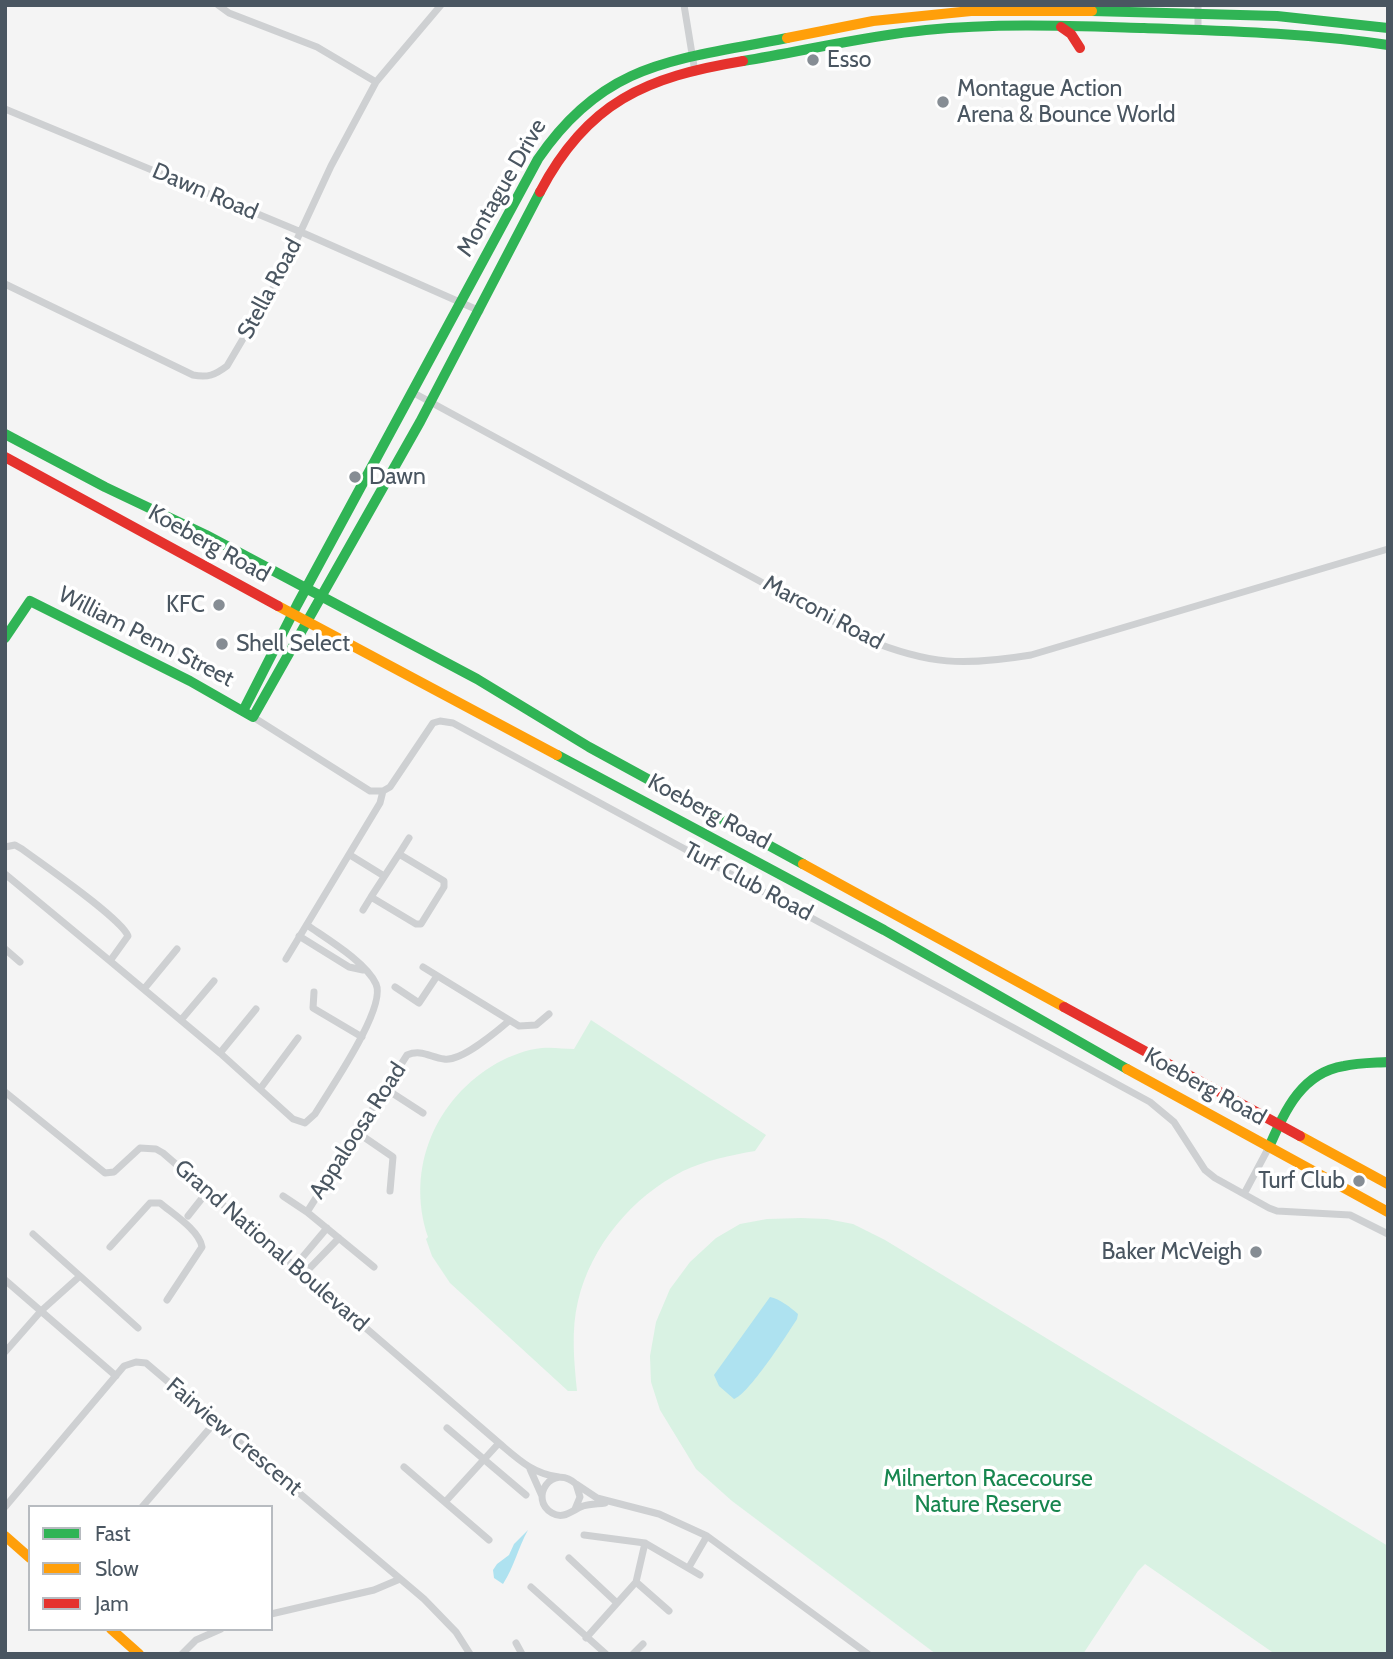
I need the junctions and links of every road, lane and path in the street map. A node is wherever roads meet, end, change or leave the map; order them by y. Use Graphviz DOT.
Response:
graph roads {
  1 [pos="218,5"];
  2 [pos="441,5"];
  3 [pos="684,5"];
  4 [pos="941,5"];
  5 [pos="1198,10"];
  6 [pos="953,12"];
  7 [pos="1057,26"];
  8 [pos="1388,28"];
  9 [pos="1198,30"];
  10 [pos="1388,45"];
  11 [pos="1080,48"];
  12 [pos="693,56"];
  13 [pos="695,72"];
  14 [pos="376,82"];
  15 [pos="5,109"];
  16 [pos="301,232"];
  17 [pos="5,284"];
  18 [pos="461,302"];
  19 [pos="480,311"];
  20 [pos="412,392"];
  21 [pos="431,402"];
  22 [pos="5,434"];
  23 [pos="5,457"];
  24 [pos="1388,549"];
  25 [pos="306,588"];
  26 [pos="322,597"];
  27 [pos="293,613"];
  28 [pos="308,621"];
  29 [pos="5,638"];
  30 [pos="243,711"];
  31 [pos="253,717"];
  32 [pos="383,791"];
  33 [pos="409,838"];
  34 [pos="5,847"];
  35 [pos="399,853"];
  36 [pos="350,855"];
  37 [pos="5,874"];
  38 [pos="384,876"];
  39 [pos="371,897"];
  40 [pos="363,910"];
  41 [pos="307,925"];
  42 [pos="299,936"];
  43 [pos="5,949"];
  44 [pos="177,949"];
  45 [pos="286,960"];
  46 [pos="110,961"];
  47 [pos="20,962"];
  48 [pos="423,967"];
  49 [pos="364,970"];
  50 [pos="437,976"];
  51 [pos="214,981"];
  52 [pos="395,987"];
  53 [pos="144,989"];
  54 [pos="314,992"];
  55 [pos="256,1009"];
  56 [pos="549,1014"];
  57 [pos="181,1020"];
  58 [pos="509,1021"];
  59 [pos="362,1037"];
  60 [pos="298,1038"];
  61 [pos="220,1053"];
  62 [pos="1388,1062"];
  63 [pos="260,1089"];
  64 [pos="386,1089"];
  65 [pos="5,1092"];
  66 [pos="423,1114"];
  67 [pos="1280,1124"];
  68 [pos="358,1133"];
  69 [pos="1269,1147"];
  70 [pos="1388,1184"];
  71 [pos="390,1191"];
  72 [pos="207,1192"];
  73 [pos="1244,1194"];
  74 [pos="284,1196"];
  75 [pos="307,1212"];
  76 [pos="1388,1212"];
  77 [pos="188,1216"];
  78 [pos="327,1228"];
  79 [pos="33,1234"];
  80 [pos="1388,1234"];
  81 [pos="339,1238"];
  82 [pos="110,1247"];
  83 [pos="295,1266"];
  84 [pos="374,1267"];
  85 [pos="304,1274"];
  86 [pos="80,1276"];
  87 [pos="5,1280"];
  88 [pos="167,1300"];
  89 [pos="41,1311"];
  90 [pos="138,1328"];
  91 [pos="5,1352"];
  92 [pos="116,1376"];
  93 [pos="216,1421"];
  94 [pos="447,1428"];
  95 [pos="499,1443"];
  96 [pos="484,1460"];
  97 [pos="404,1467"];
  98 [pos="530,1468"];
  99 [pos="559,1477"];
  100 [pos="576,1484"];
  101 [pos="526,1495"];
  102 [pos="542,1498"];
  103 [pos="446,1502"];
  104 [pos="609,1503"];
  105 [pos="144,1505"];
  106 [pos="5,1507"];
  107 [pos="575,1510"];
  108 [pos="584,1535"];
  109 [pos="5,1536"];
  110 [pos="705,1536"];
  111 [pos="489,1540"];
  112 [pos="645,1543"];
  113 [pos="28,1556"];
  114 [pos="569,1558"];
  115 [pos="687,1566"];
  116 [pos="700,1575"];
  117 [pos="400,1579"];
  118 [pos="636,1582"];
  119 [pos="531,1587"];
  120 [pos="617,1603"];
  121 [pos="669,1611"];
  122 [pos="273,1614"];
  123 [pos="113,1631"];
  124 [pos="217,1631"];
  125 [pos="586,1638"];
  126 [pos="516,1643"];
  127 [pos="643,1644"];
  128 [pos="139,1654"];
  129 [pos="182,1654"];
  130 [pos="470,1654"];
  131 [pos="523,1654"];
  132 [pos="606,1654"];
  133 [pos="633,1654"];
  134 [pos="868,1654"];
  1 -- 14 [label="street"];
  2 -- 14 [label="street, Stella Road"];
  3 -- 12 [label="street"];
  4 -- 6 [label="main road"];
  5 -- 6 [label="main road, Montague Drive"];
  5 -- 8 [label="main road, Montague Drive"];
  5 -- 9 [label="street"];
  6 -- 12 [label="main road, Montague Drive"];
  7 -- 9 [label="main road, Montague Drive"];
  7 -- 11 [label="main road"];
  7 -- 13 [label="main road, Montague Drive"];
  9 -- 10 [label="main road, Montague Drive"];
  12 -- 13 [label="street"];
  12 -- 18 [label="main road, Montague Drive"];
  13 -- 19 [label="main road, Montague Drive"];
  14 -- 16 [label="street, Stella Road"];
  15 -- 16 [label="street, Dawn Road"];
  16 -- 17 [label="street, Stella Road"];
  16 -- 18 [label="street, Dawn Road"];
  18 -- 19 [label="street, Dawn Road"];
  18 -- 20 [label="main road, Montague Drive"];
  19 -- 21 [label="main road, Montague Drive"];
  20 -- 21 [label="street, Marconi Road"];
  20 -- 25 [label="main road, Montague Drive"];
  21 -- 24 [label="street, Marconi Road"];
  21 -- 26 [label="main road, Montague Drive"];
  22 -- 25 [label="main road, Koeberg Road"];
  23 -- 27 [label="main road, Koeberg Road"];
  25 -- 26 [label="main road, Koeberg Road"];
  25 -- 27 [label="main road, Montague Drive"];
  26 -- 28 [label="main road, Montague Drive"];
  26 -- 67 [label="main road, Koeberg Road"];
  27 -- 28 [label="main road, Koeberg Road"];
  27 -- 30 [label="main road, Montague Drive"];
  28 -- 31 [label="main road, Montague Drive"];
  28 -- 69 [label="main road, Koeberg Road"];
  29 -- 30 [label="main road, William Penn Street"];
  30 -- 31 [label="main road, William Penn Street"];
  31 -- 32 [label="street"];
  32 -- 36 [label="street"];
  32 -- 73 [label="street, Turf Club Road"];
  33 -- 35 [label="street"];
  34 -- 46 [label="street"];
  35 -- 38 [label="street"];
  35 -- 39 [label="street"];
  36 -- 38 [label="street"];
  36 -- 41 [label="street"];
  37 -- 46 [label="street"];
  38 -- 39 [label="street"];
  39 -- 40 [label="street"];
  41 -- 42 [label="street"];
  41 -- 49 [label="street"];
  42 -- 45 [label="street"];
  42 -- 49 [label="street"];
  43 -- 47 [label="street"];
  44 -- 53 [label="street"];
  46 -- 53 [label="street"];
  48 -- 50 [label="street"];
  49 -- 59 [label="street"];
  50 -- 52 [label="street"];
  50 -- 58 [label="street"];
  51 -- 57 [label="street"];
  53 -- 57 [label="street"];
  54 -- 59 [label="street"];
  55 -- 61 [label="street"];
  56 -- 58 [label="street"];
  57 -- 61 [label="street"];
  58 -- 64 [label="street, Appaloosa Road"];
  59 -- 63 [label="street"];
  60 -- 63 [label="street"];
  61 -- 63 [label="street"];
  62 -- 67 [label="main road"];
  64 -- 66 [label="street"];
  64 -- 68 [label="street, Appaloosa Road"];
  65 -- 72 [label="street, Grand National Boulevard"];
  67 -- 69 [label="main road"];
  67 -- 70 [label="main road, Koeberg Road"];
  68 -- 71 [label="street"];
  68 -- 75 [label="street, Appaloosa Road"];
  69 -- 73 [label="street"];
  69 -- 76 [label="main road, Koeberg Road"];
  72 -- 77 [label="street"];
  72 -- 83 [label="street, Grand National Boulevard"];
  73 -- 80 [label="street, Turf Club Road"];
  74 -- 75 [label="street"];
  75 -- 78 [label="street, Appaloosa Road"];
  78 -- 81 [label="street, Appaloosa Road"];
  78 -- 83 [label="street, Appaloosa Road"];
  79 -- 86 [label="street"];
  81 -- 84 [label="street, Appaloosa Road"];
  81 -- 85 [label="street"];
  82 -- 88 [label="street"];
  83 -- 85 [label="street, Grand National Boulevard"];
  85 -- 95 [label="street, Grand National Boulevard"];
  86 -- 89 [label="street"];
  86 -- 90 [label="street"];
  87 -- 89 [label="street"];
  89 -- 91 [label="street"];
  89 -- 92 [label="street"];
  92 -- 93 [label="street, Fairview Crescent"];
  92 -- 106 [label="street, Fairview Crescent"];
  93 -- 105 [label="street"];
  93 -- 117 [label="street, Fairview Crescent"];
  94 -- 96 [label="street"];
  95 -- 96 [label="street"];
  95 -- 98 [label="street, Grand National Boulevard"];
  96 -- 101 [label="street"];
  96 -- 103 [label="street"];
  97 -- 103 [label="street"];
  98 -- 99 [label="street, Grand National Boulevard"];
  98 -- 102 [label="street, Grand National Boulevard"];
  99 -- 100 [label="street"];
  99 -- 102 [label="street"];
  100 -- 104 [label="street"];
  100 -- 107 [label="street"];
  102 -- 107 [label="street"];
  103 -- 111 [label="street"];
  104 -- 107 [label="street"];
  104 -- 110 [label="street"];
  108 -- 112 [label="street"];
  109 -- 113 [label="main road"];
  110 -- 115 [label="street"];
  110 -- 134 [label="street"];
  112 -- 115 [label="street"];
  112 -- 118 [label="street"];
  114 -- 120 [label="street"];
  115 -- 116 [label="street"];
  117 -- 122 [label="street"];
  117 -- 130 [label="street, Fairview Crescent"];
  118 -- 120 [label="street"];
  118 -- 121 [label="street"];
  119 -- 125 [label="street"];
  120 -- 125 [label="street"];
  123 -- 128 [label="main road"];
  124 -- 129 [label="street"];
  125 -- 132 [label="street"];
  126 -- 131 [label="street"];
  127 -- 133 [label="street"];
}
